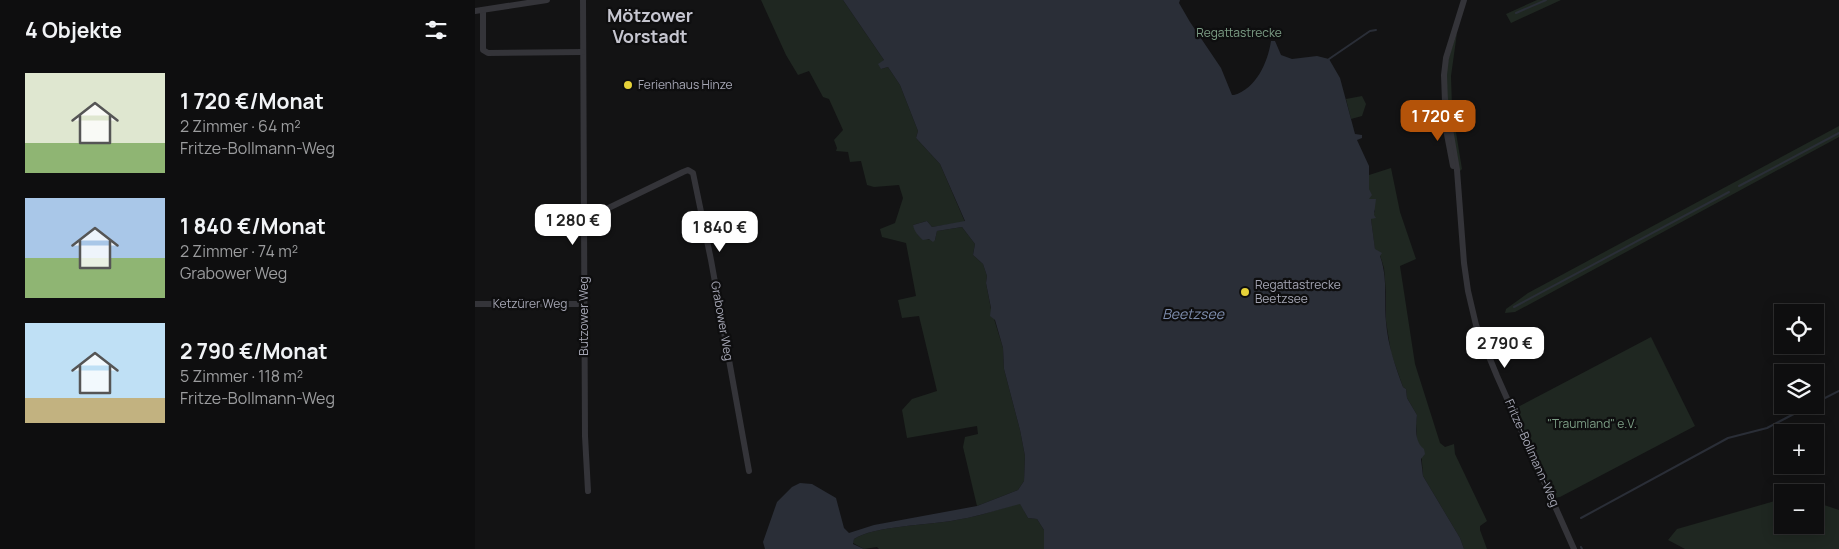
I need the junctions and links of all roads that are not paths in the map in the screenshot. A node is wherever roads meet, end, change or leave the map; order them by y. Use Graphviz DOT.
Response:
graph roads {
  1 [pos="547,0"];
  2 [pos="583,0"];
  3 [pos="1464,0"];
  4 [pos="483,10"];
  5 [pos="475,11"];
  6 [pos="582,52"];
  7 [pos="584,216"];
  8 [pos="475,304"];
  9 [pos="584,304"];
  10 [pos="749,471"];
  11 [pos="588,491"];
  12 [pos="1574,549"];
  1 -- 4 [label="street"];
  2 -- 6 [label="street, Butzower Weg"];
  3 -- 12 [label="street, Fritze-Bollmann-Weg"];
  4 -- 5 [label="street"];
  4 -- 6 [label="street"];
  6 -- 7 [label="street, Butzower Weg"];
  7 -- 9 [label="street, Butzower Weg"];
  7 -- 10 [label="street, Grabower Weg"];
  8 -- 9 [label="street, Ketzürer Weg"];
  9 -- 11 [label="street, Butzower Weg"];
}
